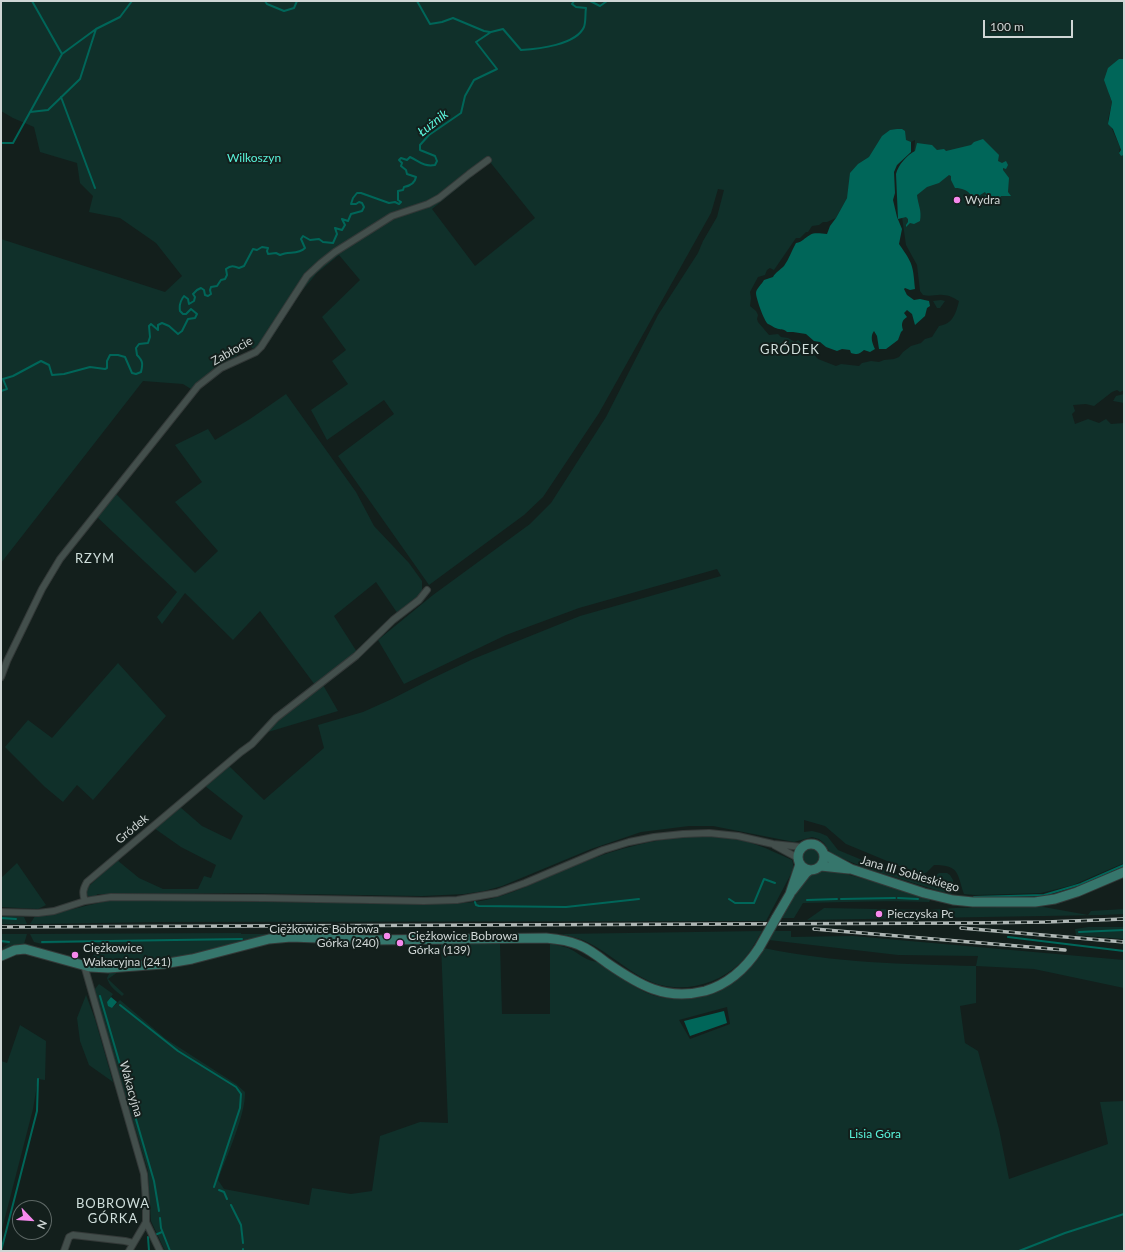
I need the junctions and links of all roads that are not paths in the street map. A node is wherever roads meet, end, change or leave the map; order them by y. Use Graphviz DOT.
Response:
graph roads {
  1 [pos="488,160"];
  2 [pos="427,590"];
  3 [pos="1,677"];
  4 [pos="772,844"];
  5 [pos="802,847"];
  6 [pos="825,855"];
  7 [pos="799,861"];
  8 [pos="821,866"];
  9 [pos="851,869"];
  10 [pos="810,870"];
  11 [pos="1124,872"];
  12 [pos="790,894"];
  13 [pos="85,901"];
  14 [pos="1,912"];
  15 [pos="1,956"];
  16 [pos="84,965"];
  17 [pos="146,1222"];
  18 [pos="133,1243"];
  19 [pos="64,1251"];
  20 [pos="129,1251"];
  21 [pos="160,1251"];
  1 -- 3 [label="street, Zabłocie"];
  2 -- 13 [label="street, Gródek"];
  4 -- 5 [label="street"];
  4 -- 7 [label="street"];
  4 -- 13 [label="street"];
  5 -- 6 [label="street"];
  5 -- 7 [label="street"];
  6 -- 8 [label="street"];
  6 -- 9 [label="street, Jana III Sobieskiego"];
  7 -- 10 [label="street"];
  7 -- 12 [label="street"];
  8 -- 9 [label="street, Jana III Sobieskiego"];
  8 -- 10 [label="street"];
  9 -- 11 [label="street, Jana III Sobieskiego"];
  10 -- 12 [label="street"];
  12 -- 16 [label="street, bridge"];
  13 -- 14 [label="street"];
  15 -- 16 [label="street"];
  16 -- 17 [label="street, Wakacyjna"];
  17 -- 18 [label="street"];
  17 -- 21 [label="street, Wakacyjna"];
  18 -- 19 [label="street"];
  18 -- 20 [label="street"];
}
